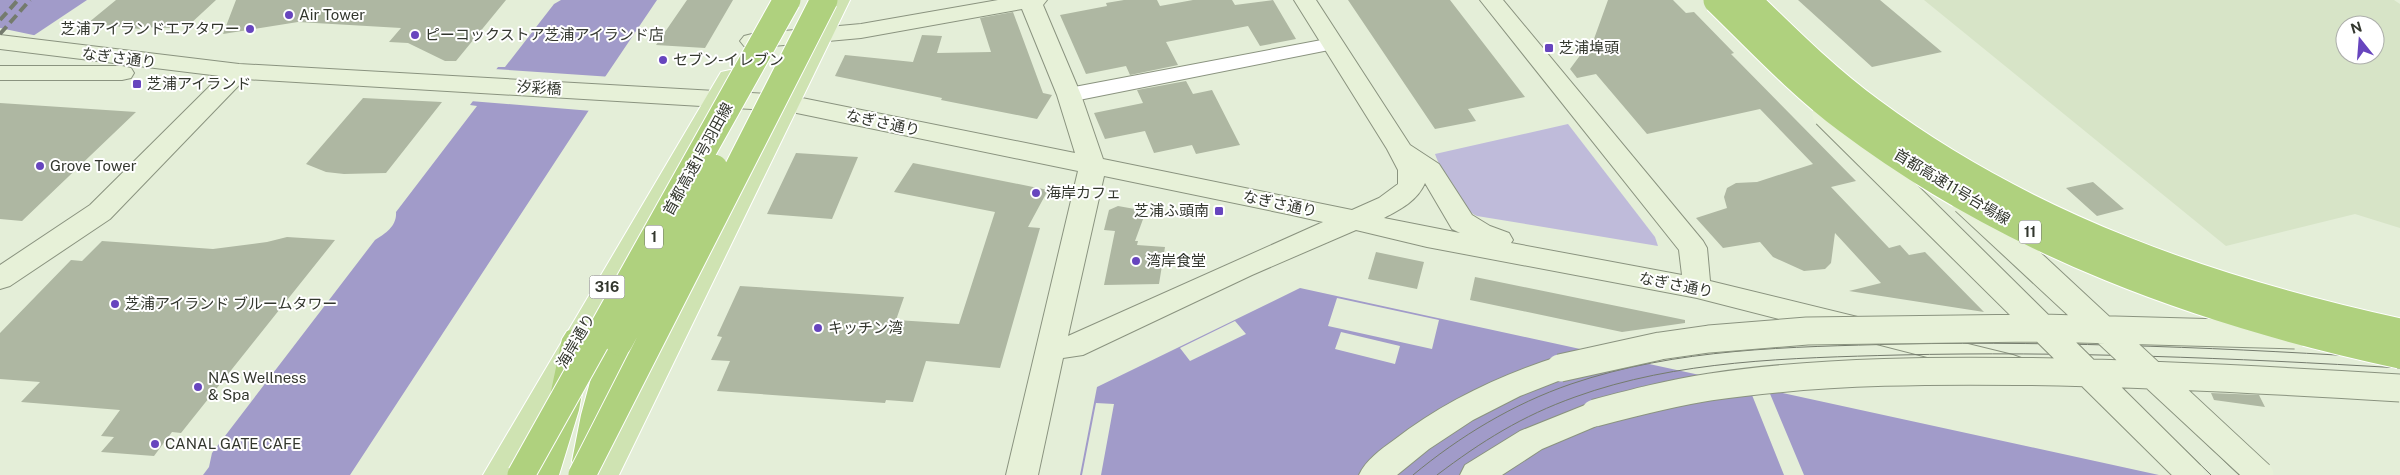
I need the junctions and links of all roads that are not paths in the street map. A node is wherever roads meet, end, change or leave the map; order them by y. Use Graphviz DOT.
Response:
graph roads {
  1 [pos="774,0"];
  2 [pos="788,0"];
  3 [pos="806,0"];
  4 [pos="824,0"];
  5 [pos="839,0"];
  6 [pos="1033,0"];
  7 [pos="1305,0"];
  8 [pos="1492,0"];
  9 [pos="1710,0"];
  10 [pos="1717,0"];
  11 [pos="1747,0"];
  12 [pos="1751,0"];
  13 [pos="1762,0"];
  14 [pos="821,36"];
  15 [pos="752,41"];
  16 [pos="0,42"];
  17 [pos="1332,44"];
  18 [pos="239,71"];
  19 [pos="4,73"];
  20 [pos="467,84"];
  21 [pos="612,92"];
  22 [pos="1069,95"];
  23 [pos="716,99"];
  24 [pos="787,103"];
  25 [pos="1400,149"];
  26 [pos="1092,166"];
  27 [pos="1352,221"];
  28 [pos="1562,263"];
  29 [pos="0,279"];
  30 [pos="1697,288"];
  31 [pos="2400,332"];
  32 [pos="577,340"];
  33 [pos="2400,340"];
  34 [pos="1050,348"];
  35 [pos="1943,349"];
  36 [pos="2400,355"];
  37 [pos="2400,388"];
  38 [pos="499,475"];
  39 [pos="521,475"];
  40 [pos="543,475"];
  41 [pos="582,475"];
  42 [pos="586,475"];
  43 [pos="603,475"];
  44 [pos="1022,475"];
  45 [pos="1375,475"];
  46 [pos="1476,475"];
  47 [pos="2191,475"];
  48 [pos="2260,475"];
  1 -- 15 [label="main road, 海岸通り / 316"];
  2 -- 39 [label="highway, 首都高速1号羽田線 / 1, bridge"];
  3 -- 42 [label="highway, bridge"];
  4 -- 41 [label="highway, bridge"];
  5 -- 14 [label="main road"];
  6 -- 14 [label="street"];
  6 -- 22 [label="street"];
  7 -- 17 [label="street"];
  8 -- 30 [label="street"];
  9 -- 35 [label="street"];
  9 -- 47 [label="street, bridge"];
  10 -- 36 [label="highway, 首都高速11号台場線 / 11, bridge"];
  11 -- 31 [label="highway, 首都高速11号台場線 / 11, bridge"];
  12 -- 48 [label="street, bridge"];
  13 -- 35 [label="street, なぎさ通り"];
  14 -- 15 [label="street"];
  14 -- 24 [label="main road"];
  15 -- 23 [label="main road, 海岸通り / 316"];
  16 -- 18 [label="street, なぎさ通り"];
  17 -- 22 [label="street"];
  17 -- 25 [label="street"];
  18 -- 19 [label="street, なぎさ通り"];
  18 -- 20 [label="street, なぎさ通り"];
  18 -- 29 [label="street"];
  20 -- 21 [label="street, 汐彩橋"];
  21 -- 23 [label="street, なぎさ通り"];
  22 -- 26 [label="street"];
  23 -- 24 [label="street, なぎさ通り"];
  23 -- 32 [label="main road, 海岸通り / 316"];
  24 -- 26 [label="street, なぎさ通り"];
  24 -- 43 [label="main road"];
  25 -- 27 [label="street"];
  25 -- 28 [label="street"];
  26 -- 27 [label="street, なぎさ通り"];
  26 -- 34 [label="street"];
  27 -- 28 [label="street, なぎさ通り"];
  27 -- 34 [label="street"];
  28 -- 30 [label="street, なぎさ通り"];
  30 -- 35 [label="street, なぎさ通り"];
  32 -- 38 [label="main road, 海岸通り / 316"];
  32 -- 40 [label="highway"];
  33 -- 45 [label="street, bridge"];
  34 -- 44 [label="street"];
  37 -- 46 [label="street, bridge"];
}
